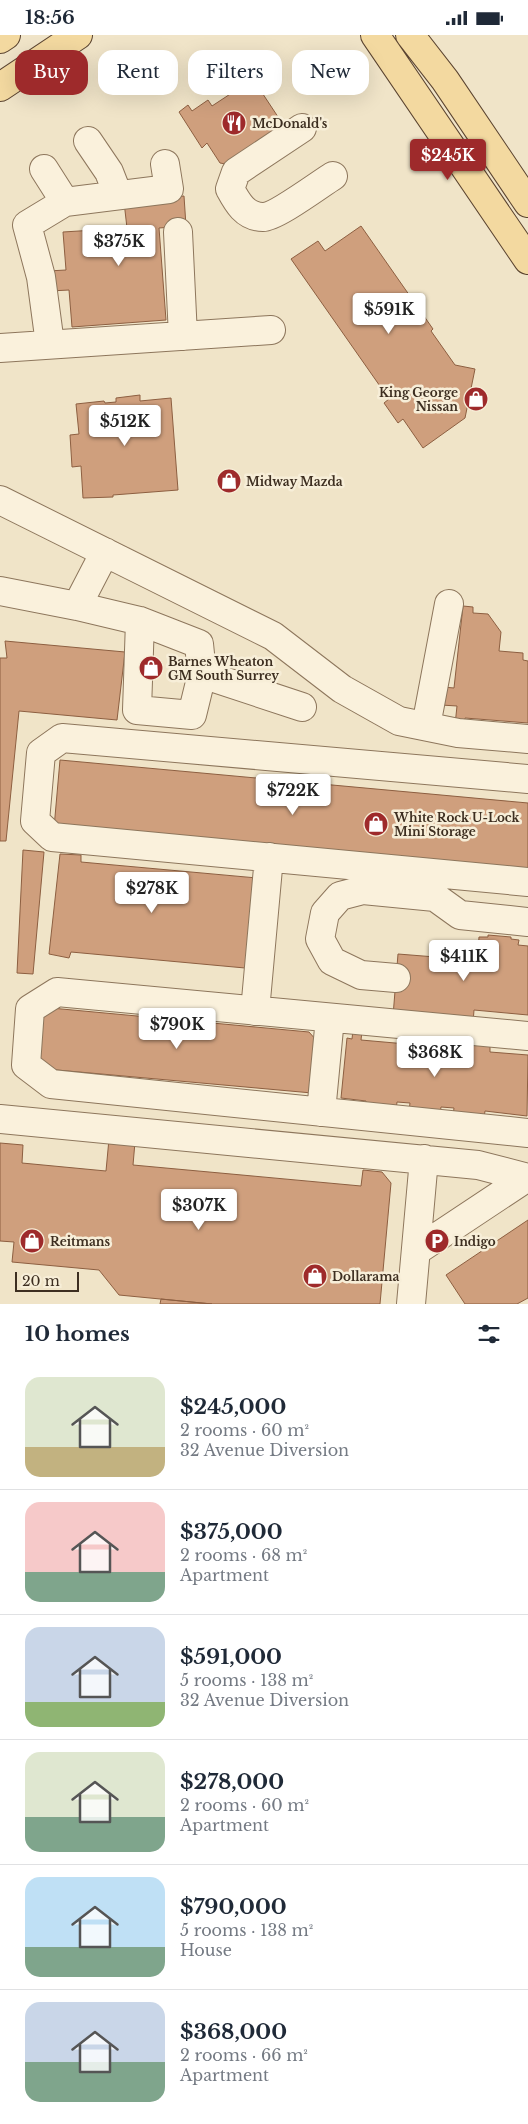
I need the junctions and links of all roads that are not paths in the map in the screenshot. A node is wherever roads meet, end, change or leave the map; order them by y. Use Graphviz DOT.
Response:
graph roads {
  1 [pos="6,35"];
  2 [pos="78,35"];
  3 [pos="375,35"];
  4 [pos="410,35"];
  5 [pos="0,39"];
  6 [pos="0,87"];
  7 [pos="302,128"];
  8 [pos="88,141"];
  9 [pos="165,164"];
  10 [pos="44,169"];
  11 [pos="329,170"];
  12 [pos="118,195"];
  13 [pos="64,202"];
  14 [pos="528,203"];
  15 [pos="178,232"];
  16 [pos="528,260"];
  17 [pos="271,330"];
  18 [pos="183,336"];
  19 [pos="50,344"];
  20 [pos="0,348"];
  21 [pos="0,500"];
  22 [pos="105,553"];
  23 [pos="0,591"];
  24 [pos="449,603"];
  25 [pos="76,606"];
  26 [pos="140,621"];
  27 [pos="202,674"];
  28 [pos="302,707"];
  29 [pos="426,726"];
  30 [pos="528,739"];
  31 [pos="528,779"];
  32 [pos="269,857"];
  33 [pos="528,882"];
  34 [pos="528,905"];
  35 [pos="472,916"];
  36 [pos="528,921"];
  37 [pos="396,978"];
  38 [pos="255,1011"];
  39 [pos="330,1018"];
  40 [pos="528,1036"];
  41 [pos="321,1112"];
  42 [pos="0,1119"];
  43 [pos="528,1133"];
  44 [pos="424,1159"];
  45 [pos="527,1178"];
  46 [pos="416,1251"];
  47 [pos="411,1304"];
  1 -- 5 [label="main road"];
  2 -- 6 [label="main road"];
  3 -- 16 [label="main road"];
  4 -- 14 [label="main road"];
  7 -- 11 [label="lane"];
  8 -- 12 [label="lane"];
  9 -- 12 [label="lane"];
  10 -- 13 [label="lane"];
  12 -- 13 [label="lane"];
  13 -- 19 [label="lane"];
  15 -- 18 [label="lane"];
  17 -- 18 [label="lane"];
  18 -- 19 [label="lane"];
  19 -- 20 [label="lane"];
  21 -- 22 [label="lane"];
  22 -- 25 [label="lane"];
  22 -- 29 [label="lane"];
  23 -- 25 [label="lane"];
  24 -- 29 [label="lane"];
  25 -- 26 [label="lane"];
  26 -- 27 [label="lane"];
  26 -- 27 [label="lane"];
  27 -- 28 [label="lane"];
  29 -- 30 [label="lane"];
  31 -- 32 [label="lane"];
  32 -- 33 [label="lane"];
  32 -- 38 [label="lane"];
  34 -- 35 [label="lane"];
  35 -- 36 [label="lane"];
  35 -- 37 [label="lane"];
  38 -- 39 [label="lane"];
  38 -- 41 [label="lane"];
  39 -- 40 [label="lane"];
  39 -- 41 [label="lane"];
  41 -- 43 [label="lane"];
  42 -- 44 [label="lane"];
  44 -- 45 [label="lane"];
  44 -- 46 [label="lane"];
  45 -- 46 [label="lane"];
  46 -- 47 [label="lane"];
}
